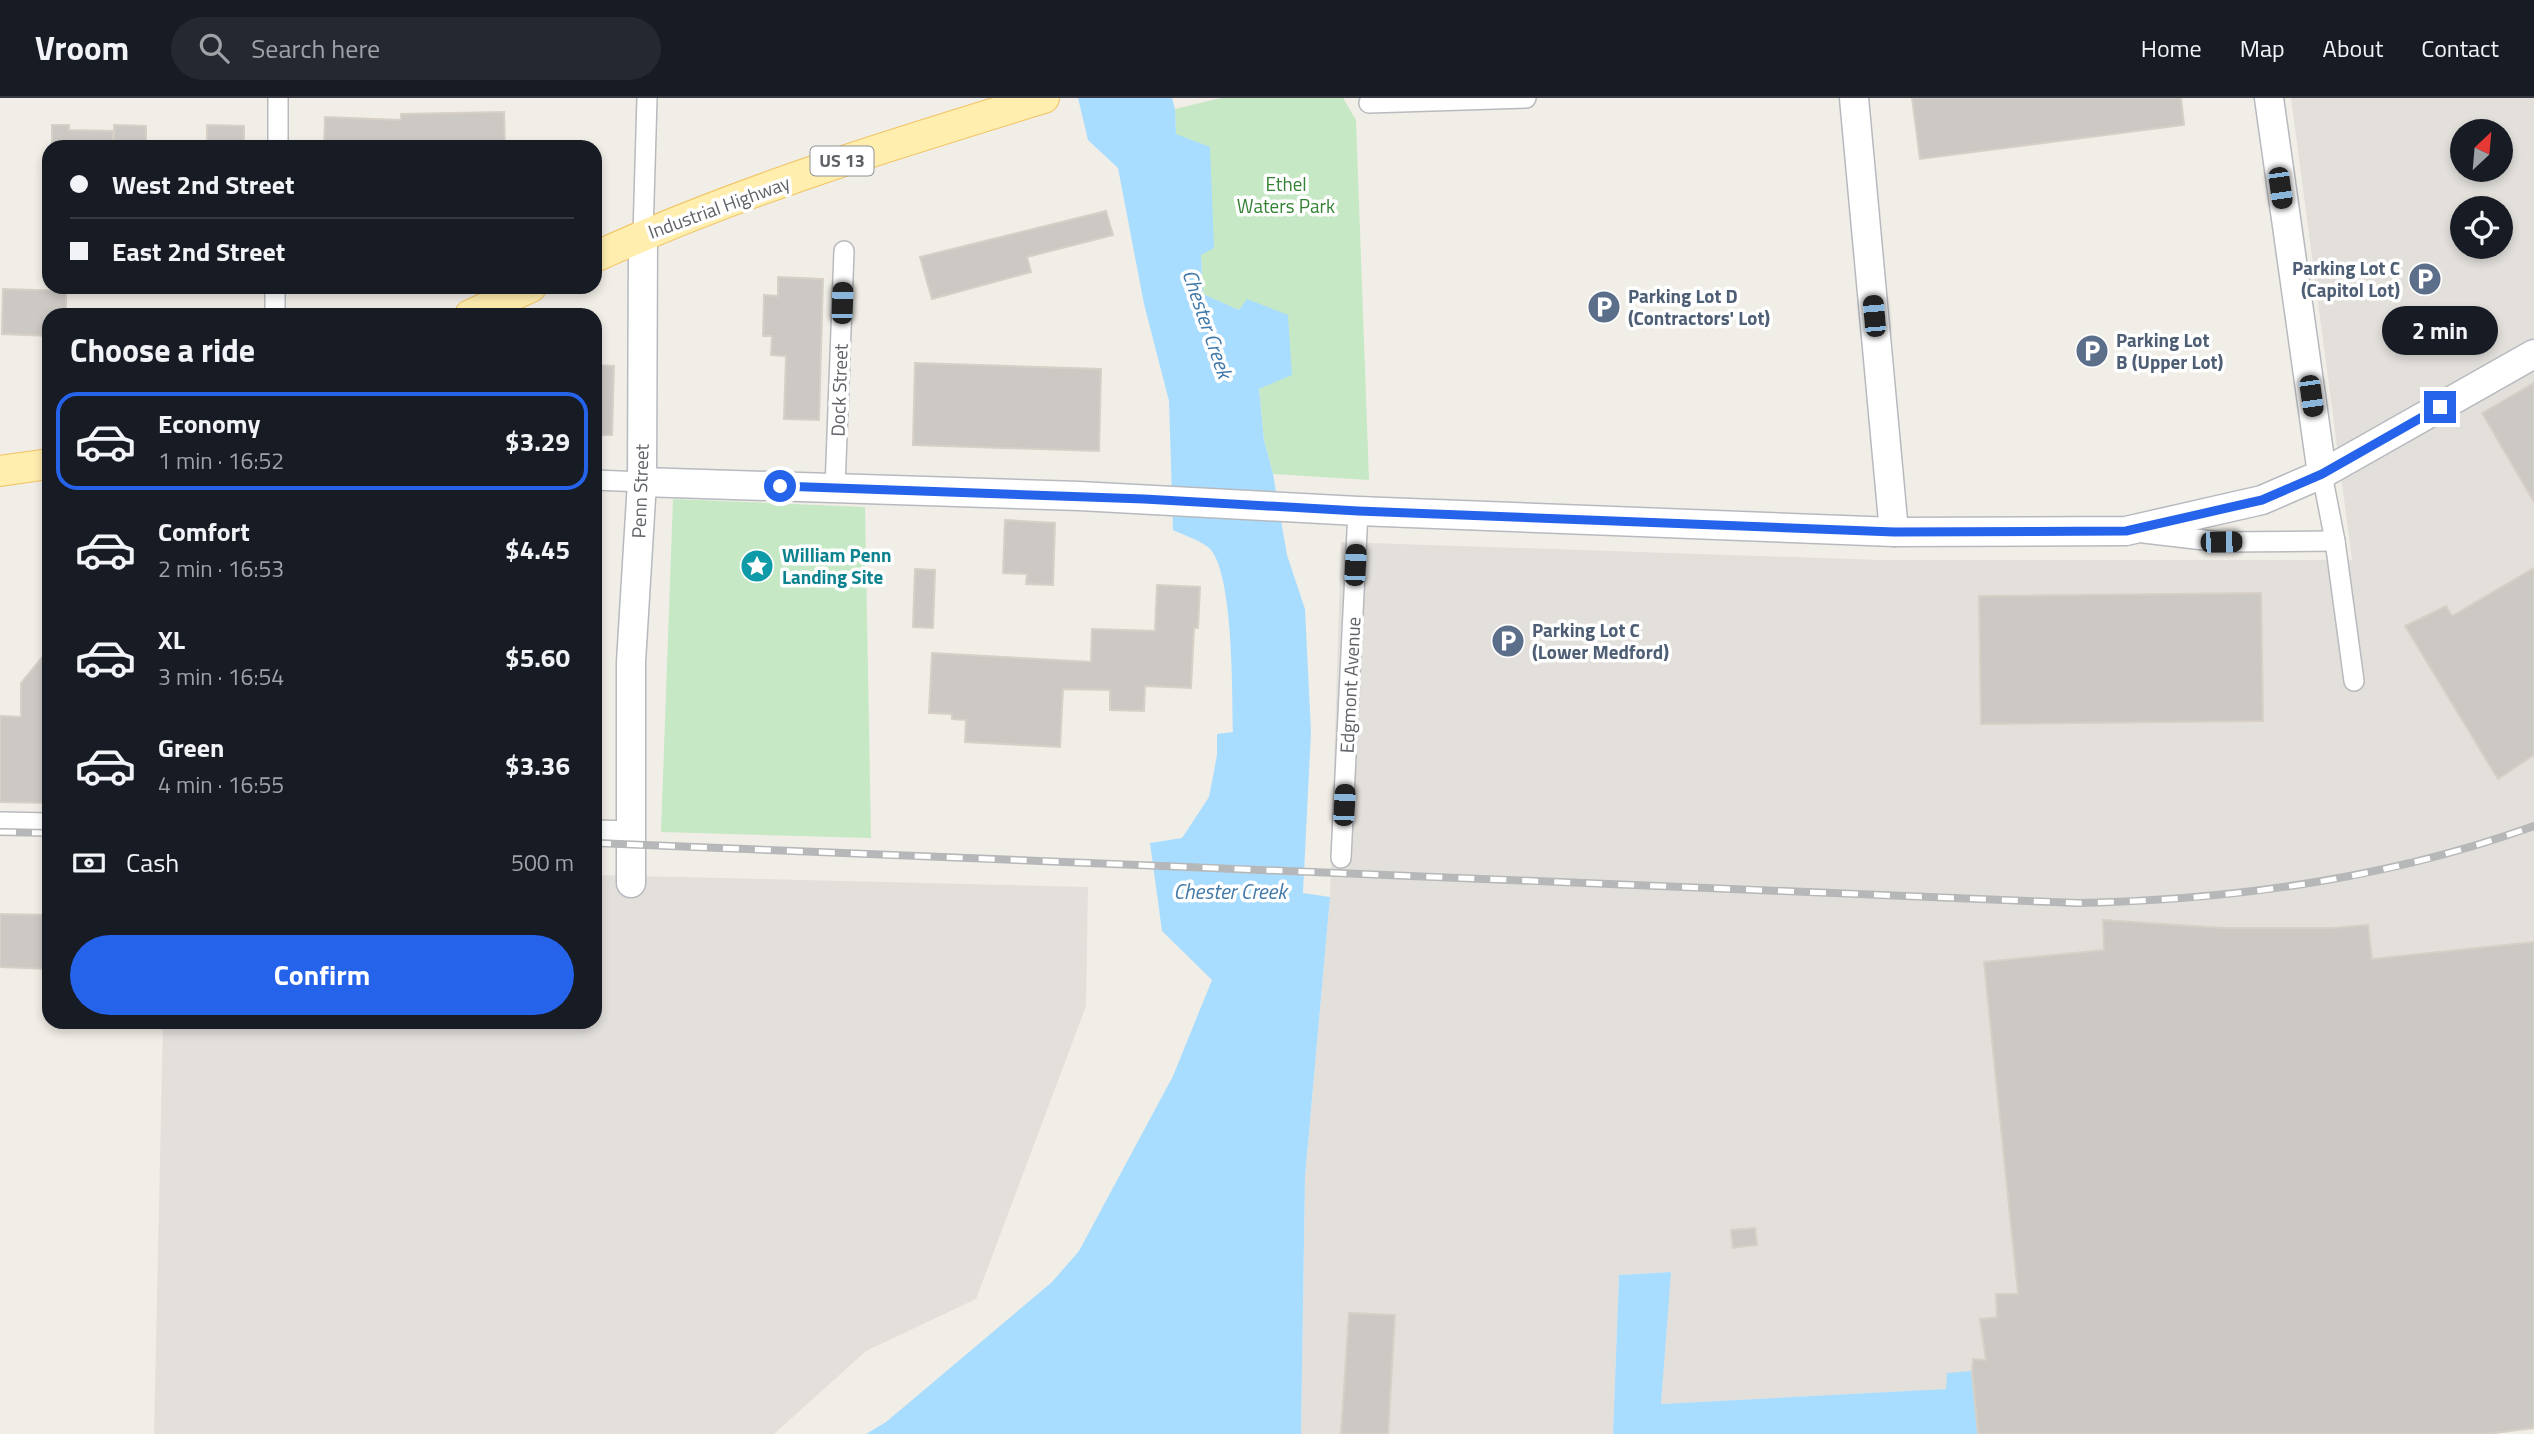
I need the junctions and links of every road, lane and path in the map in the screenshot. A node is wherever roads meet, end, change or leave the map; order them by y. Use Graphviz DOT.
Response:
graph roads {
  1 [pos="278,98"];
  2 [pos="648,98"];
  3 [pos="1044,98"];
  4 [pos="1526,98"];
  5 [pos="1854,98"];
  6 [pos="2269,98"];
  7 [pos="1369,103"];
  8 [pos="278,140"];
  9 [pos="642,235"];
  10 [pos="844,251"];
  11 [pos="602,254"];
  12 [pos="516,294"];
  13 [pos="485,308"];
  14 [pos="2534,354"];
  15 [pos="42,465"];
  16 [pos="0,471"];
  17 [pos="2322,474"];
  18 [pos="602,480"];
  19 [pos="642,482"];
  20 [pos="835,488"];
  21 [pos="1358,511"];
  22 [pos="2126,531"];
  23 [pos="1894,532"];
  24 [pos="2335,541"];
  25 [pos="2354,681"];
  26 [pos="0,822"];
  27 [pos="42,823"];
  28 [pos="602,830"];
  29 [pos="632,831"];
  30 [pos="1341,858"];
  31 [pos="631,883"];
  1 -- 8 [label="street"];
  2 -- 9 [label="street, Penn Street"];
  3 -- 9 [label="main road, Industrial Highway / US 13"];
  4 -- 7 [label="street"];
  5 -- 23 [label="street"];
  6 -- 17 [label="street"];
  9 -- 11 [label="main road, Industrial Highway / US 13"];
  9 -- 19 [label="street, Penn Street"];
  10 -- 20 [label="street, Dock Street"];
  12 -- 13 [label="main road"];
  14 -- 17 [label="street"];
  15 -- 16 [label="main road"];
  17 -- 22 [label="street"];
  17 -- 24 [label="street"];
  18 -- 19 [label="street"];
  19 -- 20 [label="street"];
  19 -- 29 [label="street, Penn Street"];
  20 -- 21 [label="street"];
  21 -- 23 [label="street"];
  21 -- 30 [label="street, Edgmont Avenue"];
  22 -- 23 [label="street"];
  22 -- 24 [label="street"];
  24 -- 25 [label="street"];
  26 -- 27 [label="street"];
  28 -- 29 [label="street"];
  29 -- 31 [label="street, Penn Street"];
}
